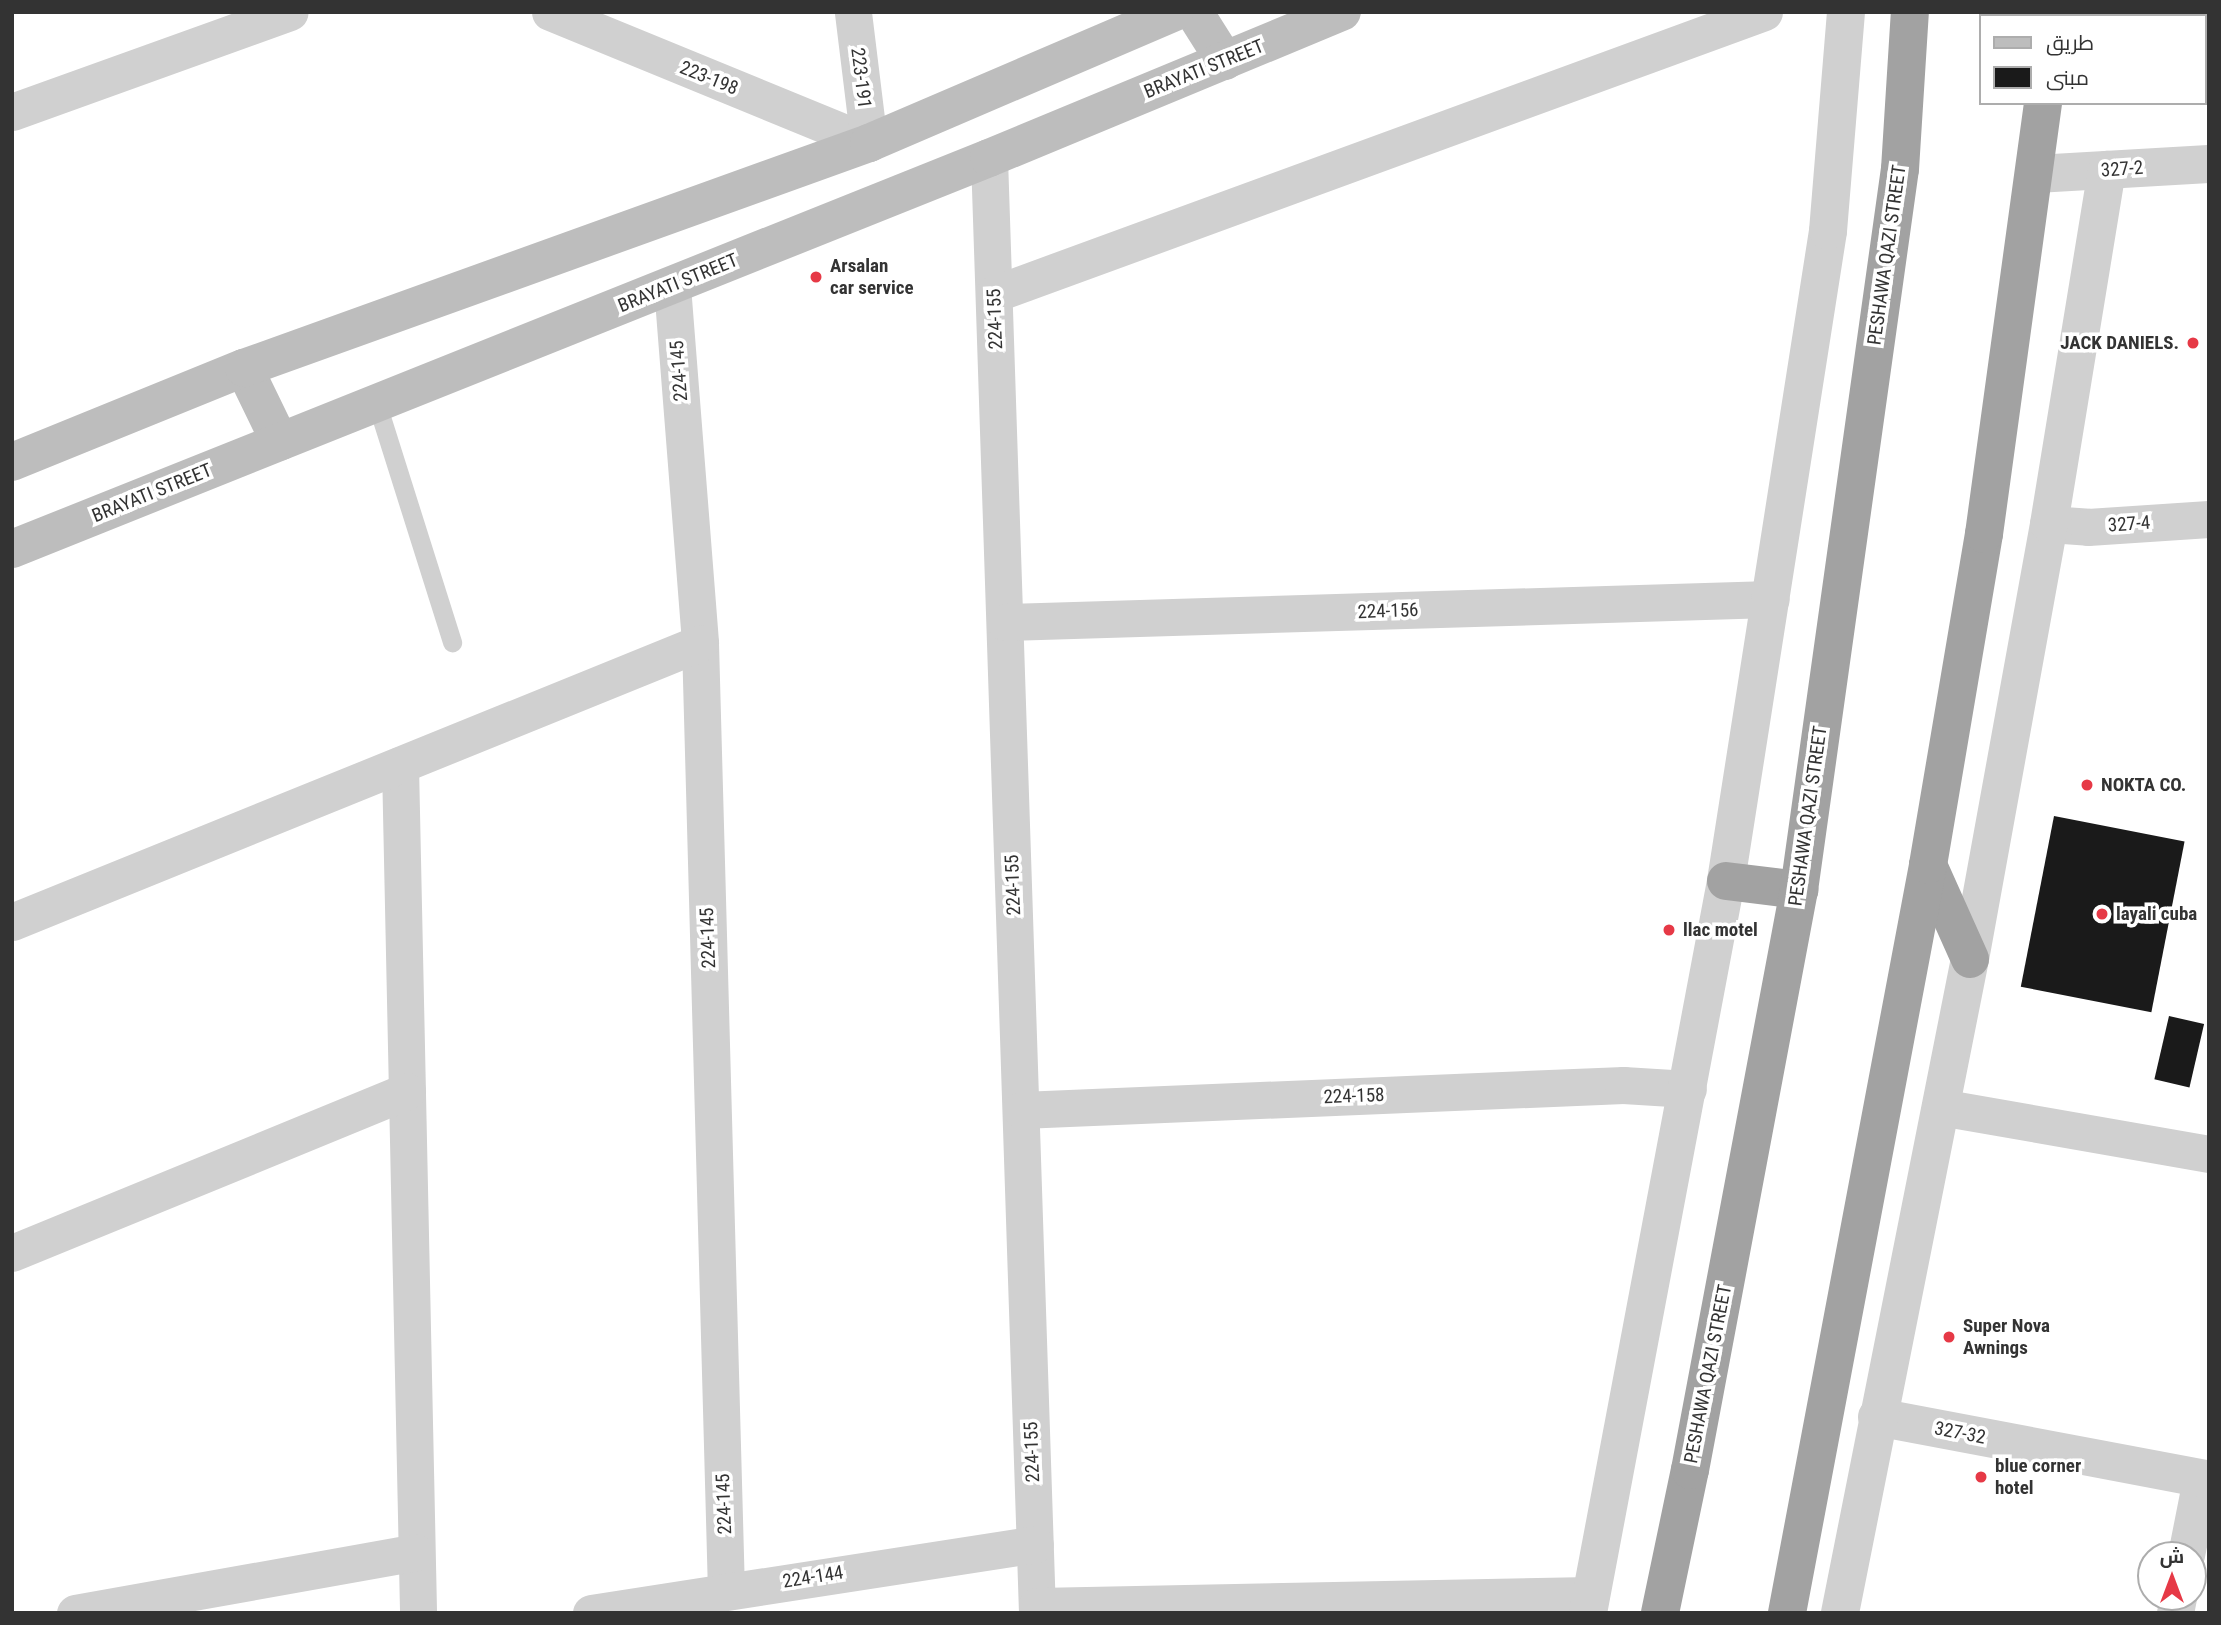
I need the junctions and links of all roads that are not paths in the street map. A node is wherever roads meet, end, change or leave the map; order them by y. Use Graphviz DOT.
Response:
graph roads {
  1 [pos="290,12"];
  2 [pos="550,12"];
  3 [pos="853,12"];
  4 [pos="1174,12"];
  5 [pos="1194,12"];
  6 [pos="1342,12"];
  7 [pos="1763,12"];
  8 [pos="1846,12"];
  9 [pos="1910,12"];
  10 [pos="1224,61"];
  11 [pos="2043,105"];
  12 [pos="12,112"];
  13 [pos="869,143"];
  14 [pos="989,158"];
  15 [pos="2209,164"];
  16 [pos="2107,170"];
  17 [pos="2036,174"];
  18 [pos="672,286"];
  19 [pos="994,294"];
  20 [pos="244,368"];
  21 [pos="377,404"];
  22 [pos="280,442"];
  23 [pos="12,462"];
  24 [pos="2209,519"];
  25 [pos="2049,524"];
  26 [pos="12,549"];
  27 [pos="1771,599"];
  28 [pos="1005,622"];
  29 [pos="452,642"];
  30 [pos="701,643"];
  31 [pos="400,765"];
  32 [pos="1928,865"];
  33 [pos="1726,881"];
  34 [pos="1798,890"];
  35 [pos="12,922"];
  36 [pos="1970,959"];
  37 [pos="1688,1089"];
  38 [pos="407,1091"];
  39 [pos="1940,1107"];
  40 [pos="1021,1110"];
  41 [pos="2209,1154"];
  42 [pos="12,1253"];
  43 [pos="1877,1417"];
  44 [pos="2205,1479"];
  45 [pos="2190,1541"];
  46 [pos="1035,1544"];
  47 [pos="416,1552"];
  48 [pos="726,1590"];
  49 [pos="1590,1604"];
  50 [pos="1037,1609"];
  51 [pos="75,1613"];
  52 [pos="418,1613"];
  53 [pos="591,1613"];
  54 [pos="1660,1613"];
  55 [pos="1787,1613"];
  56 [pos="1840,1613"];
  1 -- 12 [label="street"];
  2 -- 13 [label="street, 223-198"];
  3 -- 13 [label="street, 223-191"];
  4 -- 13 [label="main road"];
  5 -- 10 [label="main road"];
  6 -- 10 [label="main road, BRAYATI STREET"];
  7 -- 19 [label="street"];
  8 -- 27 [label="street"];
  9 -- 34 [label="highway, PESHAWA QAZI STREET"];
  10 -- 14 [label="main road, BRAYATI STREET"];
  11 -- 17 [label="highway"];
  13 -- 20 [label="main road"];
  14 -- 18 [label="main road, BRAYATI STREET"];
  14 -- 19 [label="street, 224-155"];
  15 -- 16 [label="street, 327-2"];
  16 -- 17 [label="street, 327-2"];
  16 -- 25 [label="street"];
  17 -- 32 [label="highway"];
  18 -- 21 [label="main road, BRAYATI STREET"];
  18 -- 30 [label="street, 224-145"];
  19 -- 28 [label="street, 224-155"];
  20 -- 22 [label="main road"];
  20 -- 23 [label="main road"];
  21 -- 22 [label="main road, BRAYATI STREET"];
  21 -- 29 [label="lane"];
  22 -- 26 [label="main road, BRAYATI STREET"];
  24 -- 25 [label="street, 327-4"];
  25 -- 36 [label="street"];
  27 -- 28 [label="street, 224-156"];
  27 -- 33 [label="street"];
  28 -- 40 [label="street, 224-155"];
  30 -- 31 [label="street"];
  30 -- 48 [label="street, 224-145"];
  31 -- 35 [label="street"];
  31 -- 38 [label="street"];
  32 -- 36 [label="highway"];
  32 -- 55 [label="highway"];
  33 -- 34 [label="highway"];
  33 -- 37 [label="street"];
  34 -- 54 [label="highway, PESHAWA QAZI STREET"];
  36 -- 39 [label="street"];
  37 -- 40 [label="street, 224-158"];
  37 -- 49 [label="street"];
  38 -- 42 [label="street"];
  38 -- 47 [label="street"];
  39 -- 41 [label="street"];
  39 -- 43 [label="street"];
  40 -- 46 [label="street, 224-155"];
  43 -- 44 [label="street, 327-32"];
  43 -- 56 [label="street"];
  44 -- 45 [label="street"];
  46 -- 48 [label="street, 224-144"];
  46 -- 50 [label="street, 224-155"];
  47 -- 51 [label="street"];
  47 -- 52 [label="street"];
  48 -- 53 [label="street, 224-144"];
  49 -- 50 [label="street"];
}
